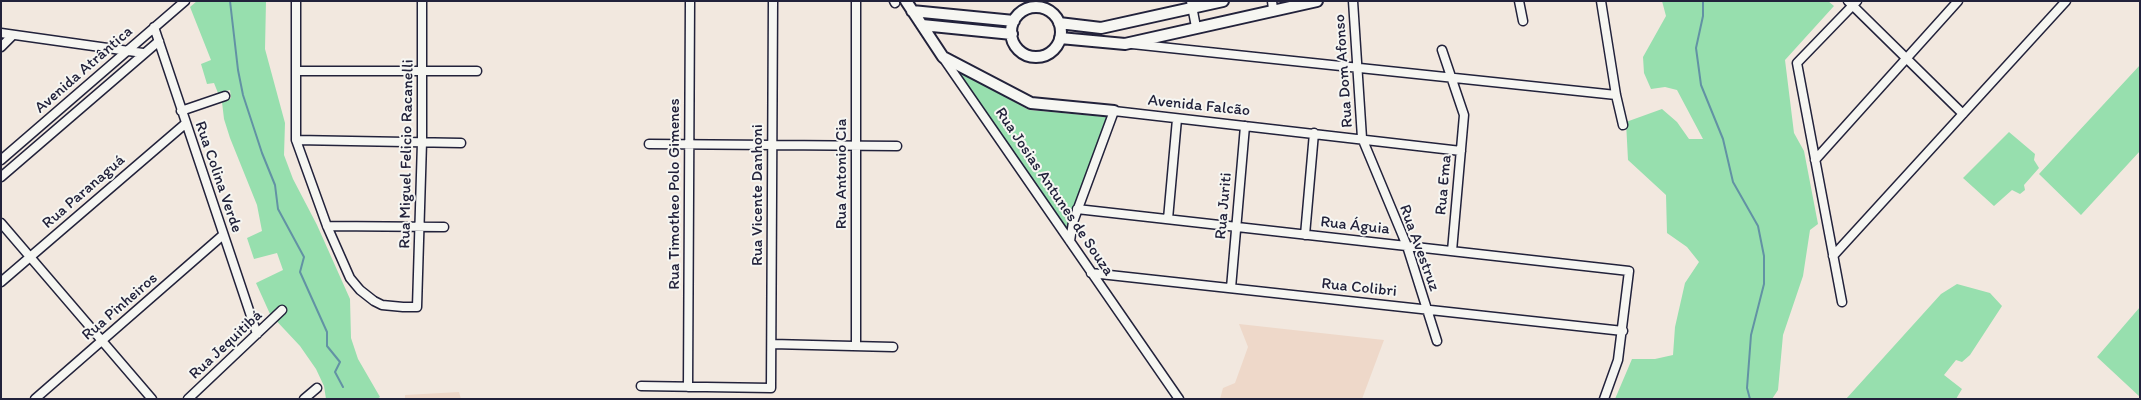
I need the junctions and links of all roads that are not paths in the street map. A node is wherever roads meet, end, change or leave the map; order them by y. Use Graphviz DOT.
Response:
graph roads {
  1 [pos="185,1"];
  2 [pos="296,1"];
  3 [pos="422,1"];
  4 [pos="690,1"];
  5 [pos="773,1"];
  6 [pos="856,1"];
  7 [pos="1223,1"];
  8 [pos="1317,1"];
  9 [pos="1353,1"];
  10 [pos="1519,1"];
  11 [pos="1601,1"];
  12 [pos="1958,1"];
  13 [pos="2066,1"];
  14 [pos="898,2"];
  15 [pos="1852,3"];
  16 [pos="1191,5"];
  17 [pos="1273,5"];
  18 [pos="912,11"];
  19 [pos="1014,21"];
  20 [pos="1523,21"];
  21 [pos="1059,24"];
  22 [pos="922,25"];
  23 [pos="154,27"];
  24 [pos="1196,27"];
  25 [pos="1,33"];
  26 [pos="1012,34"];
  27 [pos="13,35"];
  28 [pos="1060,38"];
  29 [pos="159,41"];
  30 [pos="1124,44"];
  31 [pos="1,47"];
  32 [pos="1442,50"];
  33 [pos="126,51"];
  34 [pos="143,53"];
  35 [pos="943,57"];
  36 [pos="1908,57"];
  37 [pos="1357,68"];
  38 [pos="296,71"];
  39 [pos="422,71"];
  40 [pos="477,71"];
  41 [pos="1451,78"];
  42 [pos="1616,95"];
  43 [pos="225,96"];
  44 [pos="181,111"];
  45 [pos="1114,111"];
  46 [pos="1963,114"];
  47 [pos="1177,119"];
  48 [pos="185,124"];
  49 [pos="1623,125"];
  50 [pos="1245,126"];
  51 [pos="1314,133"];
  52 [pos="1362,138"];
  53 [pos="296,140"];
  54 [pos="422,142"];
  55 [pos="461,143"];
  56 [pos="649,144"];
  57 [pos="689,144"];
  58 [pos="772,145"];
  59 [pos="856,146"];
  60 [pos="897,146"];
  61 [pos="1461,151"];
  62 [pos="1,160"];
  63 [pos="1815,160"];
  64 [pos="1,176"];
  65 [pos="1077,209"];
  66 [pos="1168,219"];
  67 [pos="1,223"];
  68 [pos="327,226"];
  69 [pos="420,227"];
  70 [pos="444,227"];
  71 [pos="1237,227"];
  72 [pos="1305,234"];
  73 [pos="222,235"];
  74 [pos="1070,241"];
  75 [pos="1407,246"];
  76 [pos="1452,251"];
  77 [pos="30,256"];
  78 [pos="1833,256"];
  79 [pos="1091,273"];
  80 [pos="1,282"];
  81 [pos="1231,288"];
  82 [pos="1842,302"];
  83 [pos="282,310"];
  84 [pos="1426,310"];
  85 [pos="1623,331"];
  86 [pos="257,334"];
  87 [pos="1437,341"];
  88 [pos="103,342"];
  89 [pos="772,344"];
  90 [pos="856,346"];
  91 [pos="893,346"];
  92 [pos="641,386"];
  93 [pos="688,387"];
  94 [pos="317,388"];
  95 [pos="744,389"];
  96 [pos="35,399"];
  97 [pos="152,399"];
  98 [pos="188,399"];
  99 [pos="304,399"];
  100 [pos="744,399"];
  101 [pos="1179,399"];
  102 [pos="1604,399"];
  1 -- 23 [label="street, Avenida Atrântica"];
  2 -- 38 [label="street"];
  3 -- 39 [label="street, Rua Miguel Felicio Racanelli"];
  4 -- 57 [label="street, Rua Timotheo Polo Gimenes"];
  5 -- 58 [label="street, Rua Vicente Danhoni"];
  6 -- 59 [label="street, Rua Antonio Cia"];
  7 -- 16 [label="street"];
  8 -- 17 [label="street"];
  9 -- 37 [label="street, Rua Dom Afonso"];
  10 -- 20 [label="street"];
  11 -- 42 [label="street"];
  12 -- 36 [label="street"];
  13 -- 46 [label="street"];
  14 -- 18 [label="street, Rua Josias Antunes de Souza"];
  15 -- 36 [label="street"];
  15 -- 63 [label="street"];
  16 -- 21 [label="street"];
  16 -- 24 [label="street"];
  17 -- 24 [label="street"];
  18 -- 19 [label="street"];
  18 -- 22 [label="street, Rua Josias Antunes de Souza"];
  19 -- 21 [label="street"];
  19 -- 26 [label="street"];
  21 -- 28 [label="street"];
  22 -- 26 [label="street"];
  22 -- 35 [label="street, Rua Josias Antunes de Souza"];
  23 -- 29 [label="street, Rua Colina Verde"];
  23 -- 33 [label="street, Avenida Atrântica"];
  24 -- 30 [label="street"];
  25 -- 27 [label="street"];
  26 -- 28 [label="street"];
  27 -- 31 [label="street"];
  27 -- 33 [label="street"];
  28 -- 30 [label="street"];
  29 -- 34 [label="street"];
  29 -- 44 [label="street, Rua Colina Verde"];
  30 -- 37 [label="street"];
  32 -- 41 [label="street, Rua Ema"];
  33 -- 34 [label="street"];
  33 -- 62 [label="street, Avenida Atrântica"];
  34 -- 64 [label="street"];
  35 -- 45 [label="street, Avenida Falcão"];
  35 -- 74 [label="street, Rua Josias Antunes de Souza"];
  36 -- 46 [label="street"];
  36 -- 63 [label="street"];
  37 -- 41 [label="street"];
  37 -- 52 [label="street, Rua Dom Afonso"];
  38 -- 39 [label="street"];
  38 -- 53 [label="street"];
  39 -- 40 [label="street"];
  39 -- 54 [label="street, Rua Miguel Felicio Racanelli"];
  41 -- 42 [label="street"];
  41 -- 61 [label="street, Rua Ema"];
  42 -- 49 [label="street"];
  43 -- 44 [label="street"];
  44 -- 48 [label="street, Rua Colina Verde"];
  45 -- 47 [label="street, Avenida Falcão"];
  45 -- 65 [label="street"];
  46 -- 78 [label="street"];
  47 -- 50 [label="street, Avenida Falcão"];
  47 -- 66 [label="street"];
  48 -- 73 [label="street, Rua Colina Verde"];
  48 -- 77 [label="street, Rua Paranaguá"];
  50 -- 51 [label="street, Avenida Falcão"];
  50 -- 71 [label="street, Rua Juriti"];
  51 -- 52 [label="street, Avenida Falcão"];
  51 -- 72 [label="street"];
  52 -- 61 [label="street, Avenida Falcão"];
  52 -- 75 [label="street, Rua Avestruz"];
  53 -- 54 [label="street"];
  53 -- 68 [label="street"];
  54 -- 55 [label="street"];
  54 -- 69 [label="street, Rua Miguel Felicio Racanelli"];
  56 -- 57 [label="street"];
  57 -- 58 [label="street"];
  57 -- 93 [label="street, Rua Timotheo Polo Gimenes"];
  58 -- 59 [label="street"];
  58 -- 89 [label="street, Rua Vicente Danhoni"];
  59 -- 60 [label="street"];
  59 -- 90 [label="street, Rua Antonio Cia"];
  61 -- 76 [label="street, Rua Ema"];
  63 -- 78 [label="street"];
  65 -- 66 [label="street, Rua Águia"];
  65 -- 74 [label="street"];
  66 -- 71 [label="street, Rua Águia"];
  67 -- 77 [label="street"];
  68 -- 69 [label="street"];
  68 -- 69 [label="street, Rua Miguel Felicio Racanelli"];
  69 -- 70 [label="street"];
  71 -- 72 [label="street, Rua Águia"];
  71 -- 81 [label="street, Rua Juriti"];
  72 -- 75 [label="street, Rua Águia"];
  73 -- 86 [label="street, Rua Colina Verde"];
  73 -- 88 [label="street, Rua Pinheiros"];
  74 -- 79 [label="street, Rua Josias Antunes de Souza"];
  75 -- 76 [label="street, Rua Águia"];
  75 -- 84 [label="street, Rua Avestruz"];
  76 -- 85 [label="street, Rua Águia"];
  77 -- 80 [label="street, Rua Paranaguá"];
  77 -- 88 [label="street"];
  78 -- 82 [label="street"];
  79 -- 81 [label="street, Rua Colibri"];
  79 -- 101 [label="street, Rua Josias Antunes de Souza"];
  81 -- 84 [label="street, Rua Colibri"];
  83 -- 86 [label="street, Rua Jequitibá"];
  84 -- 85 [label="street, Rua Colibri"];
  84 -- 87 [label="street, Rua Avestruz"];
  85 -- 102 [label="street"];
  86 -- 98 [label="street, Rua Jequitibá"];
  88 -- 96 [label="street, Rua Pinheiros"];
  88 -- 97 [label="street"];
  89 -- 90 [label="street"];
  89 -- 95 [label="street, Rua Vicente Danhoni"];
  90 -- 91 [label="street"];
  92 -- 93 [label="street"];
  93 -- 95 [label="street"];
  94 -- 99 [label="street"];
  95 -- 100 [label="street"];
}
